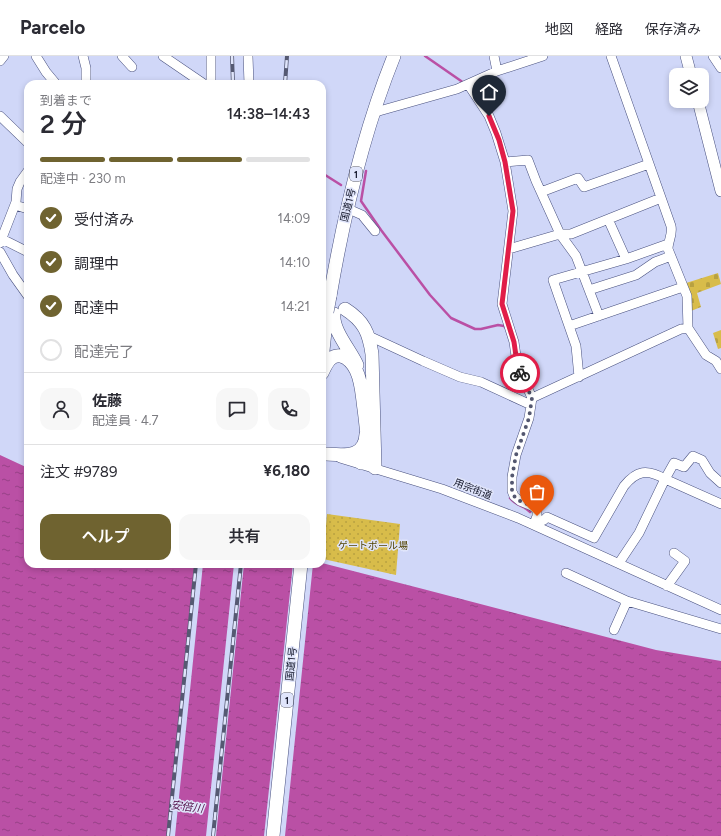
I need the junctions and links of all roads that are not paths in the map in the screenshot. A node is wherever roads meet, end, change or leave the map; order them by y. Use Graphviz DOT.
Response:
graph roads {
  1 [pos="4,56"];
  2 [pos="36,56"];
  3 [pos="83,56"];
  4 [pos="122,56"];
  5 [pos="163,56"];
  6 [pos="211,56"];
  7 [pos="248,56"];
  8 [pos="394,56"];
  9 [pos="494,56"];
  10 [pos="543,56"];
  11 [pos="610,56"];
  12 [pos="686,56"];
  13 [pos="714,56"];
  14 [pos="0,61"];
  15 [pos="132,67"];
  16 [pos="689,68"];
  17 [pos="721,68"];
  18 [pos="497,71"];
  19 [pos="53,80"];
  20 [pos="86,80"];
  21 [pos="198,80"];
  22 [pos="211,80"];
  23 [pos="249,80"];
  24 [pos="468,84"];
  25 [pos="700,108"];
  26 [pos="372,113"];
  27 [pos="0,116"];
  28 [pos="24,139"];
  29 [pos="505,162"];
  30 [pos="649,164"];
  31 [pos="357,168"];
  32 [pos="24,176"];
  33 [pos="721,191"];
  34 [pos="541,192"];
  35 [pos="661,198"];
  36 [pos="15,205"];
  37 [pos="24,208"];
  38 [pos="352,211"];
  39 [pos="608,219"];
  40 [pos="375,231"];
  41 [pos="560,234"];
  42 [pos="1,241"];
  43 [pos="668,244"];
  44 [pos="509,248"];
  45 [pos="24,250"];
  46 [pos="0,252"];
  47 [pos="671,256"];
  48 [pos="626,259"];
  49 [pos="582,272"];
  50 [pos="683,286"];
  51 [pos="24,290"];
  52 [pos="589,290"];
  53 [pos="333,297"];
  54 [pos="335,312"];
  55 [pos="599,316"];
  56 [pos="569,326"];
  57 [pos="688,328"];
  58 [pos="368,336"];
  59 [pos="326,345"];
  60 [pos="326,365"];
  61 [pos="721,369"];
  62 [pos="579,377"];
  63 [pos="361,389"];
  64 [pos="532,402"];
  65 [pos="366,426"];
  66 [pos="326,453"];
  67 [pos="326,454"];
  68 [pos="360,463"];
  69 [pos="375,468"];
  70 [pos="665,479"];
  71 [pos="721,483"];
  72 [pos="721,504"];
  73 [pos="534,524"];
  74 [pos="674,553"];
  75 [pos="619,563"];
  76 [pos="301,568"];
  77 [pos="566,573"];
  78 [pos="666,586"];
  79 [pos="627,601"];
  80 [pos="721,610"];
  81 [pos="721,629"];
  82 [pos="614,630"];
  83 [pos="273,836"];
  1 -- 14 [label="street"];
  2 -- 19 [label="street"];
  3 -- 20 [label="street"];
  4 -- 15 [label="street"];
  5 -- 21 [label="street"];
  6 -- 22 [label="street"];
  7 -- 23 [label="street"];
  8 -- 26 [label="highway, 国道1号 / 1"];
  9 -- 18 [label="street"];
  10 -- 18 [label="street"];
  11 -- 30 [label="street"];
  12 -- 16 [label="main road"];
  13 -- 17 [label="street"];
  18 -- 24 [label="street"];
  24 -- 26 [label="street"];
  24 -- 29 [label="street"];
  25 -- 33 [label="main road"];
  26 -- 31 [label="highway, 国道1号 / 1"];
  27 -- 28 [label="street"];
  29 -- 34 [label="street"];
  29 -- 44 [label="street"];
  30 -- 34 [label="street"];
  30 -- 35 [label="street"];
  31 -- 38 [label="highway"];
  31 -- 53 [label="highway, 国道1号 / 1"];
  32 -- 36 [label="street"];
  34 -- 41 [label="street"];
  35 -- 39 [label="street"];
  35 -- 43 [label="street"];
  36 -- 37 [label="street"];
  36 -- 42 [label="street"];
  38 -- 40 [label="street"];
  38 -- 53 [label="highway"];
  39 -- 41 [label="street"];
  39 -- 48 [label="street"];
  41 -- 44 [label="street"];
  41 -- 49 [label="street"];
  42 -- 45 [label="street"];
  43 -- 47 [label="street"];
  43 -- 48 [label="street"];
  44 -- 64 [label="street"];
  46 -- 51 [label="street"];
  47 -- 50 [label="street"];
  47 -- 52 [label="street"];
  48 -- 49 [label="street"];
  49 -- 52 [label="street"];
  49 -- 56 [label="street"];
  50 -- 55 [label="street"];
  50 -- 57 [label="street"];
  52 -- 55 [label="street"];
  53 -- 54 [label="highway, 国道1号 / 1, bridge"];
  54 -- 58 [label="highway"];
  54 -- 59 [label="highway, 国道1号 / 1"];
  54 -- 63 [label="highway"];
  55 -- 56 [label="street"];
  56 -- 62 [label="street"];
  57 -- 61 [label="street"];
  57 -- 62 [label="street"];
  58 -- 64 [label="street"];
  58 -- 69 [label="highway"];
  60 -- 63 [label="highway"];
  62 -- 64 [label="street"];
  63 -- 65 [label="highway"];
  64 -- 73 [label="street"];
  65 -- 66 [label="highway"];
  65 -- 68 [label="highway"];
  67 -- 68 [label="street, 用宗街道"];
  68 -- 69 [label="street, 用宗街道"];
  69 -- 73 [label="street, 用宗街道"];
  70 -- 71 [label="street"];
  70 -- 72 [label="street"];
  70 -- 73 [label="street"];
  70 -- 75 [label="street"];
  73 -- 75 [label="street, 用宗街道"];
  74 -- 78 [label="street"];
  75 -- 78 [label="street, 用宗街道"];
  76 -- 83 [label="highway, 国道1号 / 1"];
  77 -- 79 [label="street"];
  78 -- 80 [label="street, 用宗街道"];
  79 -- 81 [label="street"];
  79 -- 82 [label="street"];
}
